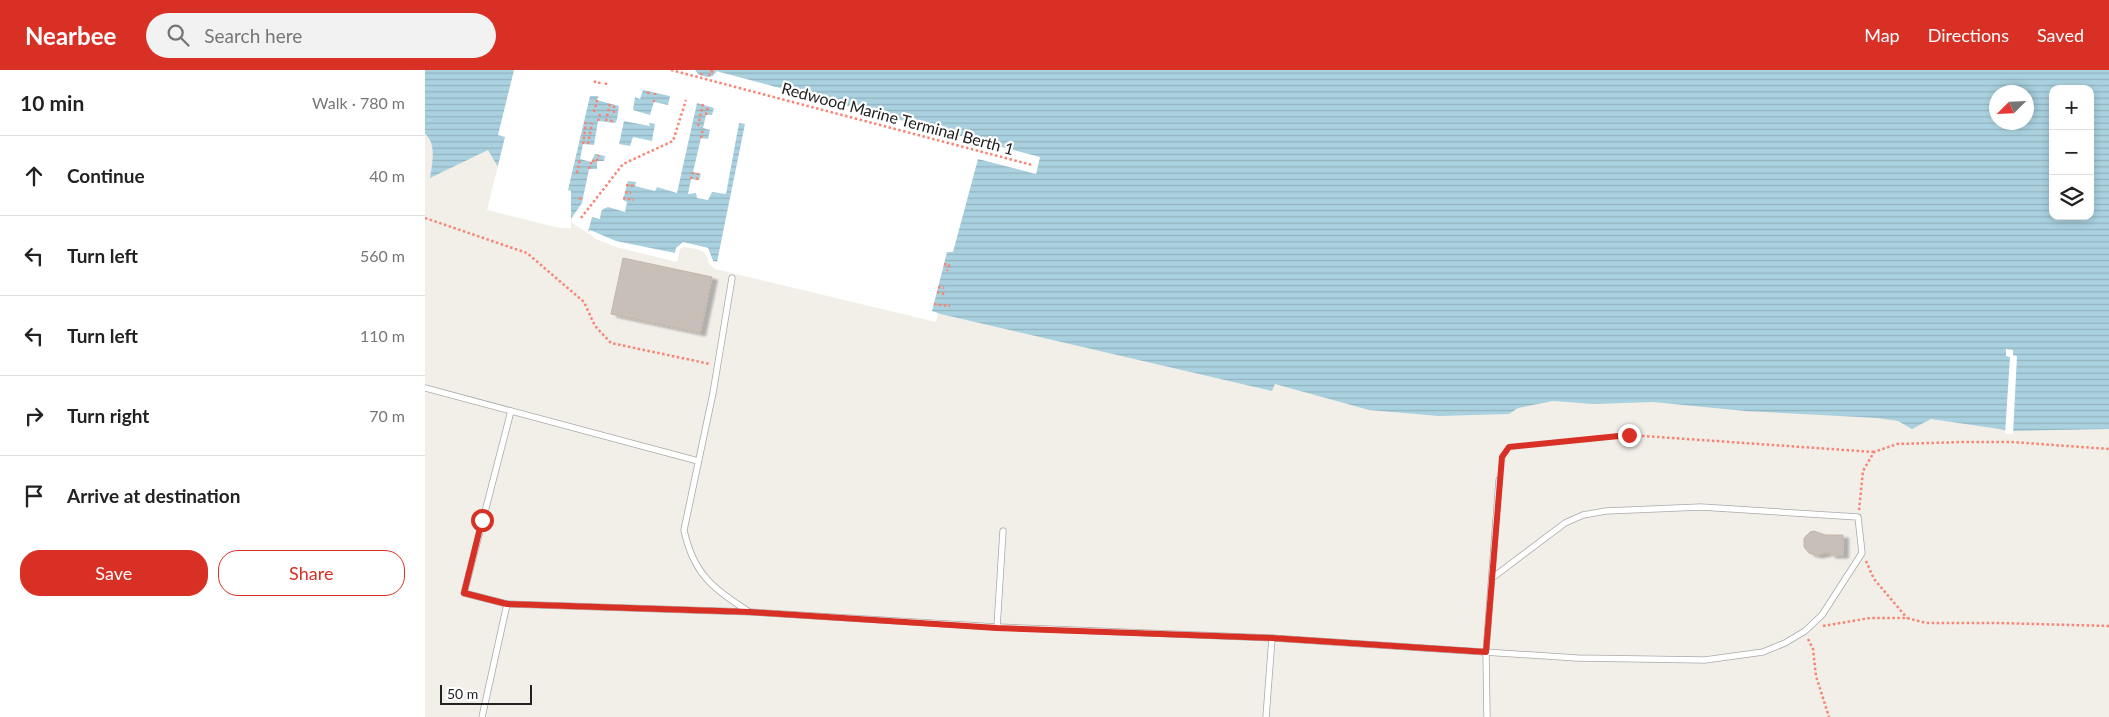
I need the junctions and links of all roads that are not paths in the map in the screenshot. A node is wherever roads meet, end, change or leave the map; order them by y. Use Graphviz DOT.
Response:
graph roads {
  1 [pos="732,278"];
  2 [pos="425,388"];
  3 [pos="511,411"];
  4 [pos="698,460"];
  5 [pos="1499,480"];
  6 [pos="1003,531"];
  7 [pos="1492,578"];
  8 [pos="507,604"];
  9 [pos="750,612"];
  10 [pos="997,628"];
  11 [pos="1272,638"];
  12 [pos="1486,652"];
  13 [pos="482,717"];
  14 [pos="1266,717"];
  15 [pos="1487,717"];
  1 -- 4 [label="lane"];
  2 -- 3 [label="lane"];
  3 -- 4 [label="lane"];
  3 -- 8 [label="lane"];
  4 -- 9 [label="lane"];
  5 -- 7 [label="lane"];
  6 -- 10 [label="lane"];
  7 -- 12 [label="lane"];
  7 -- 12 [label="lane"];
  8 -- 9 [label="lane"];
  8 -- 13 [label="lane"];
  9 -- 10 [label="lane"];
  10 -- 11 [label="lane"];
  11 -- 12 [label="lane"];
  11 -- 14 [label="lane"];
  12 -- 15 [label="lane"];
}
